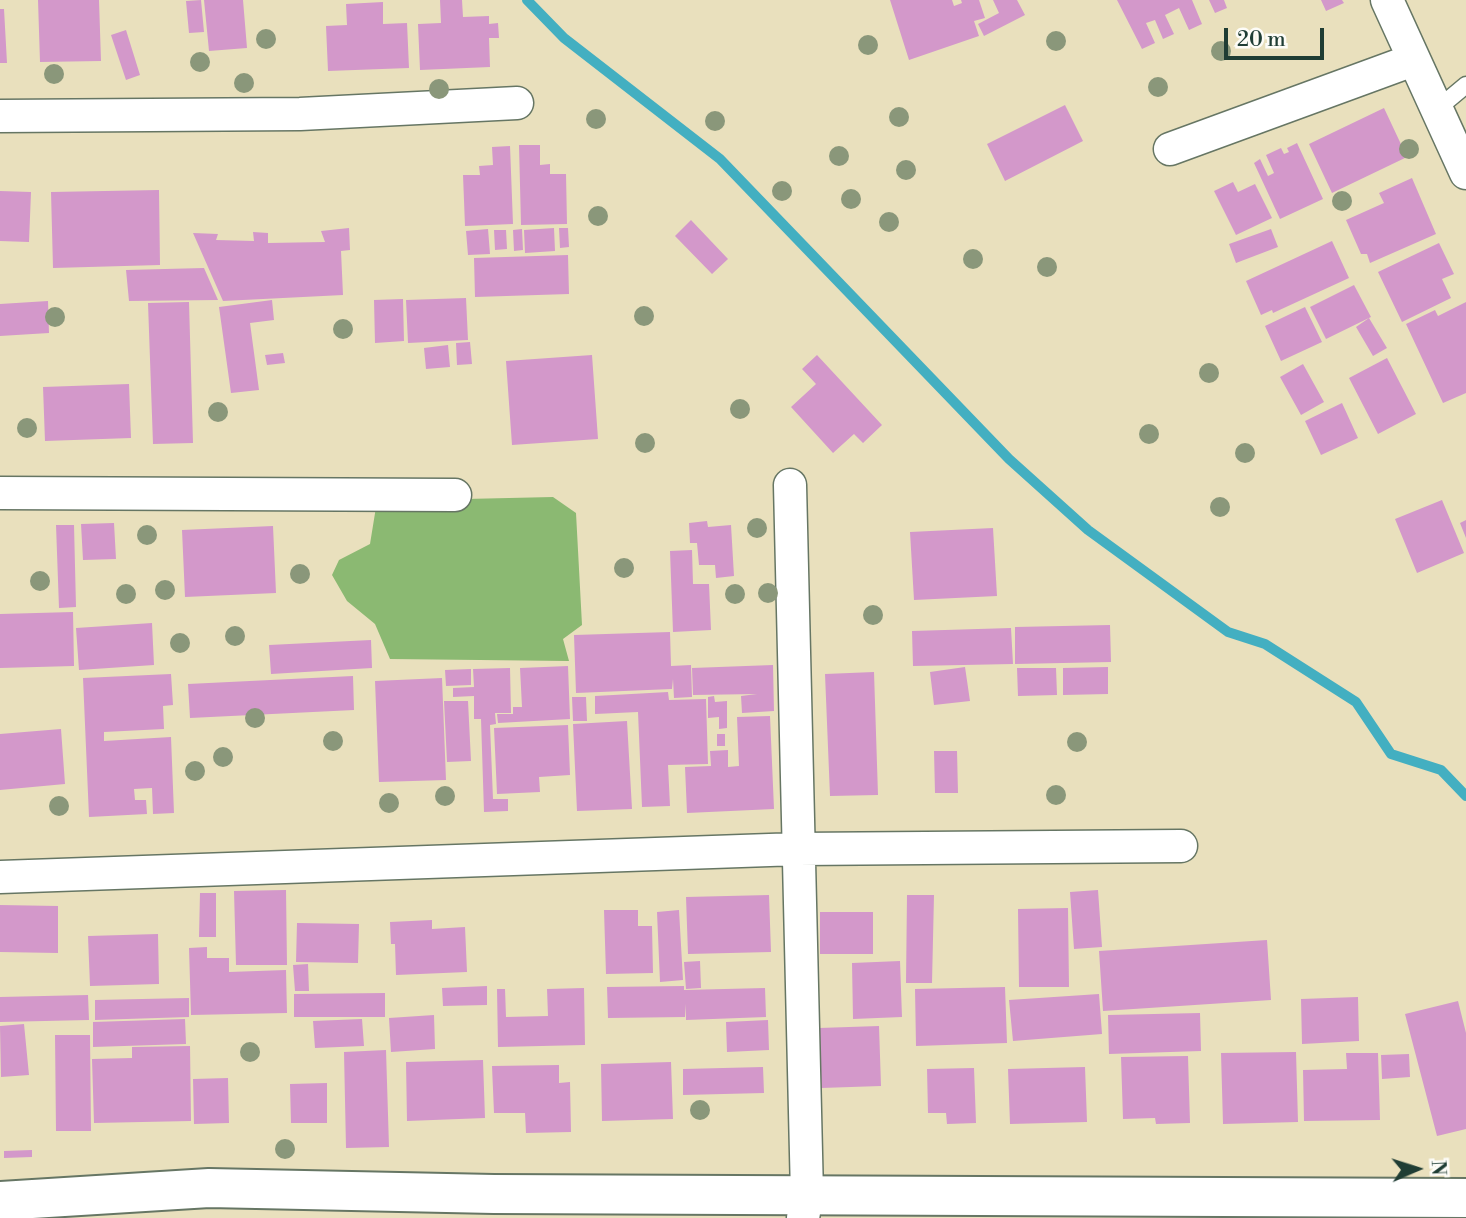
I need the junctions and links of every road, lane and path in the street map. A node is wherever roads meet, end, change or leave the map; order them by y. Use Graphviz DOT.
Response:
graph roads {
  1 [pos="1387,0"];
  2 [pos="1413,60"];
  3 [pos="1466,85"];
  4 [pos="517,103"];
  5 [pos="1436,110"];
  6 [pos="0,116"];
  7 [pos="1170,149"];
  8 [pos="1466,173"];
  9 [pos="790,485"];
  10 [pos="0,493"];
  11 [pos="455,495"];
  12 [pos="1181,846"];
  13 [pos="798,849"];
  14 [pos="0,877"];
  15 [pos="1466,1198"];
  16 [pos="0,1201"];
  17 [pos="491,1206"];
  18 [pos="1103,1206"];
  19 [pos="805,1207"];
  20 [pos="1413,1208"];
  1 -- 2 [label="street"];
  2 -- 5 [label="street"];
  2 -- 7 [label="street"];
  3 -- 5 [label="lane"];
  4 -- 6 [label="street"];
  5 -- 8 [label="street"];
  9 -- 13 [label="street"];
  10 -- 11 [label="street"];
  12 -- 13 [label="street"];
  13 -- 14 [label="street"];
  13 -- 19 [label="street"];
  15 -- 20 [label="street"];
  16 -- 17 [label="street"];
  17 -- 19 [label="street"];
  18 -- 19 [label="street"];
  18 -- 20 [label="street"];
}
